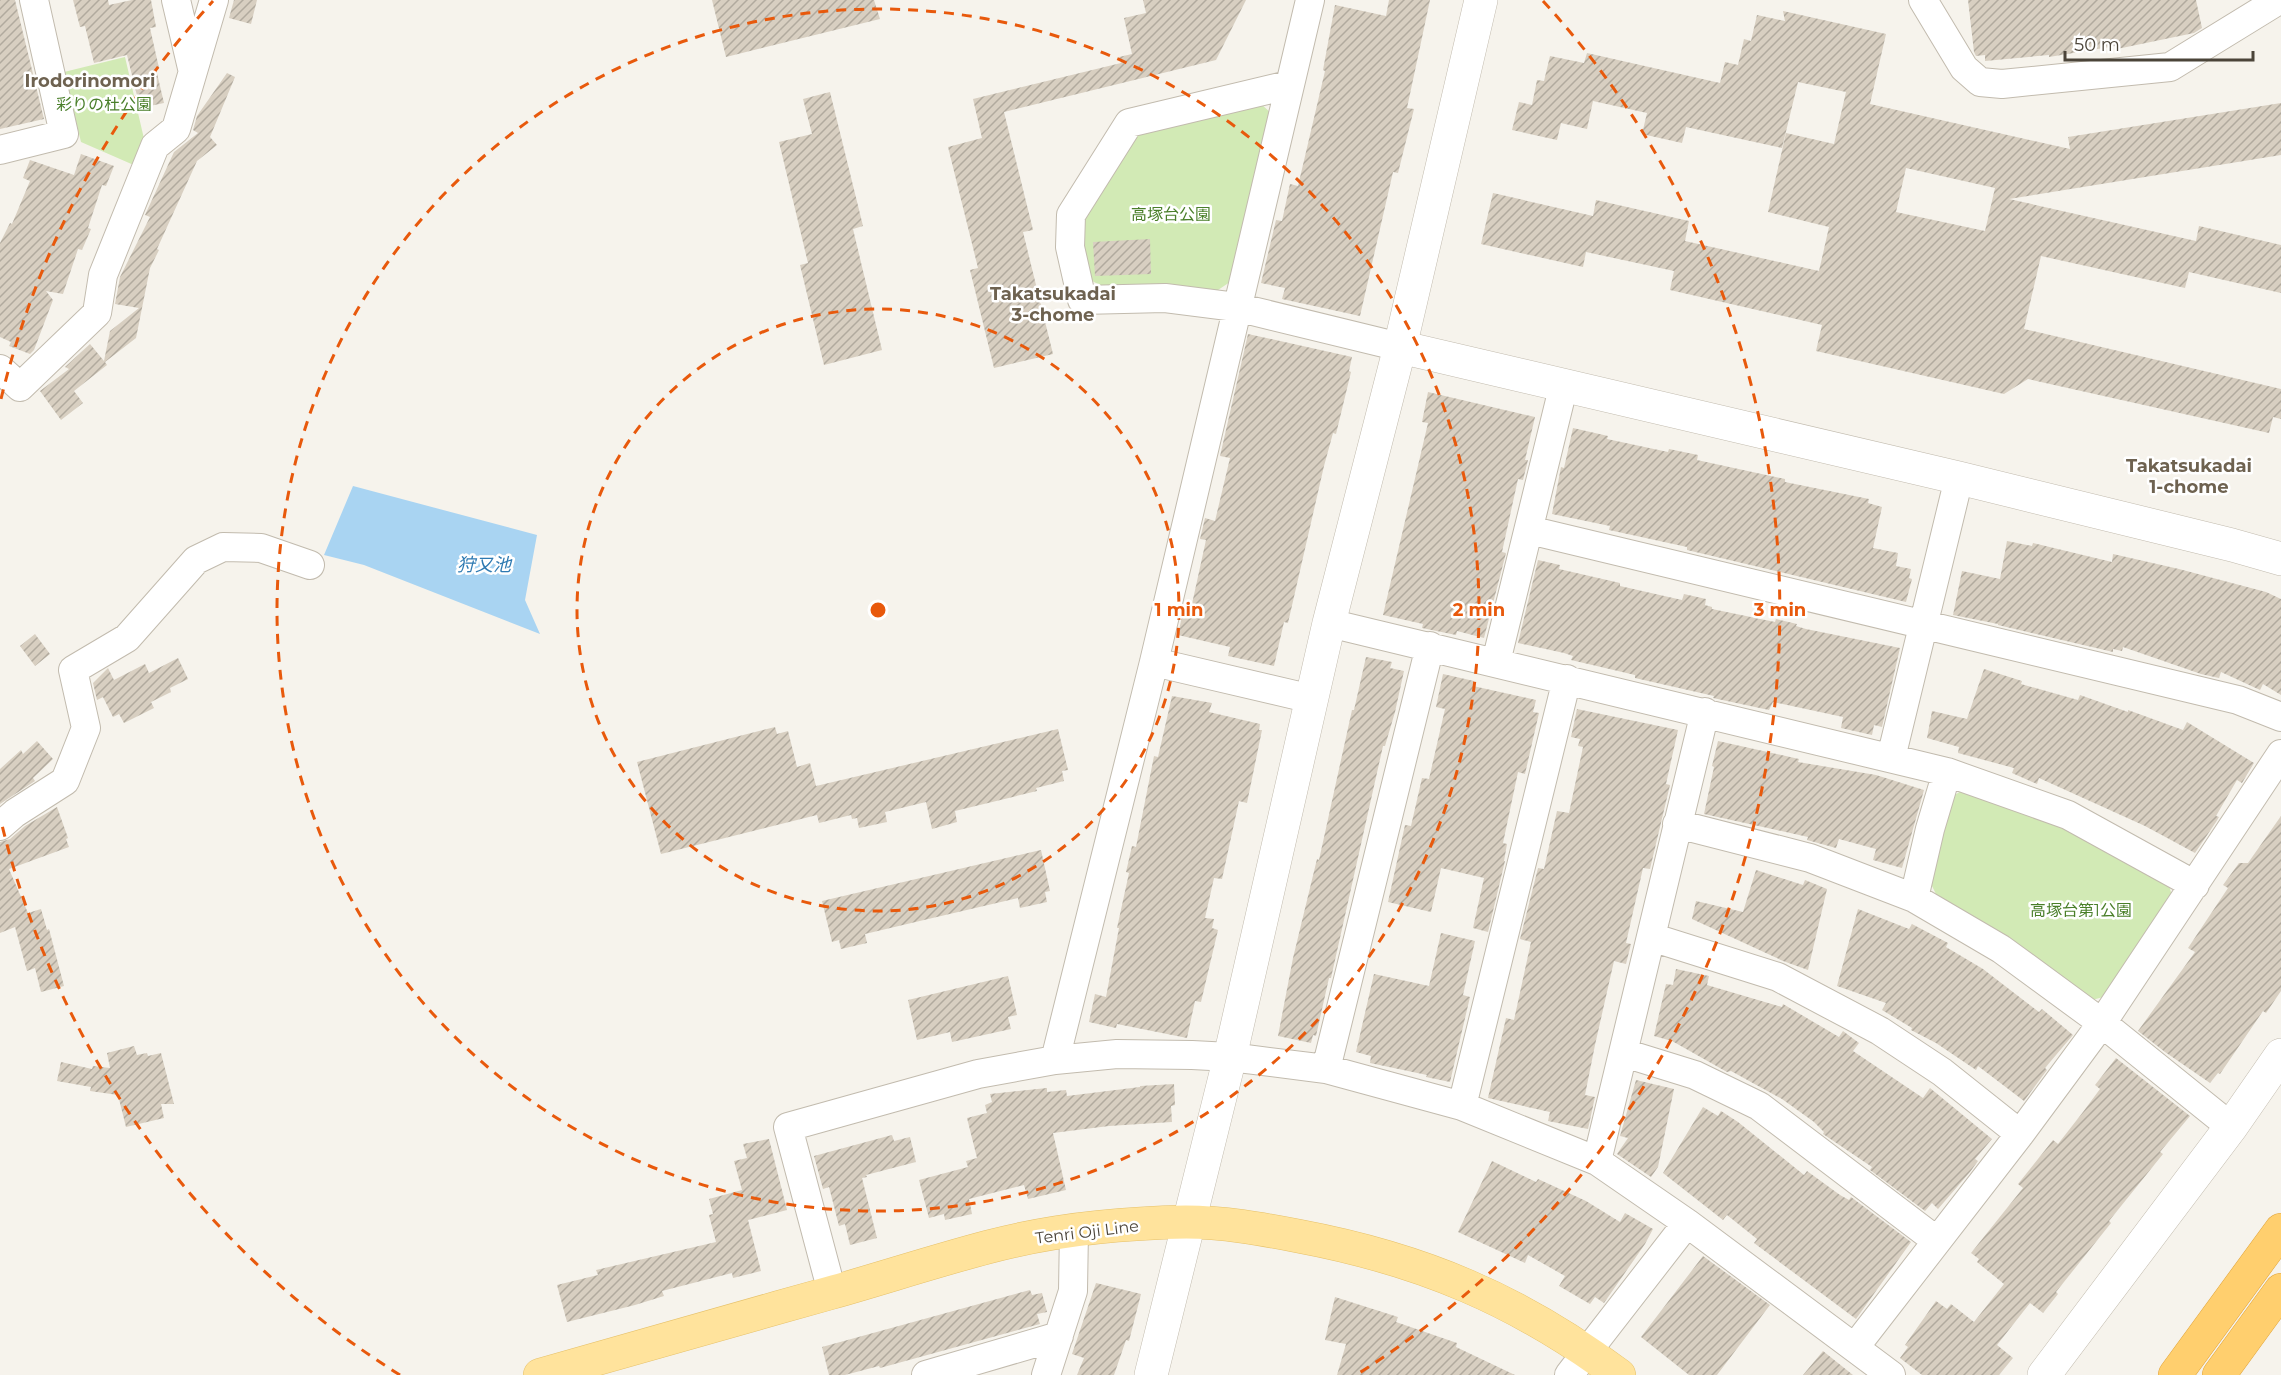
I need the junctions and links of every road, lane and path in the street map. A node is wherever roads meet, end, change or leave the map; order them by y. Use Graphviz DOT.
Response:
graph roads {
  1 [pos="34,0"];
  2 [pos="176,0"];
  3 [pos="214,0"];
  4 [pos="1310,0"];
  5 [pos="1481,0"];
  6 [pos="1923,0"];
  7 [pos="2273,0"];
  8 [pos="193,72"];
  9 [pos="1288,85"];
  10 [pos="0,150"];
  11 [pos="1236,307"];
  12 [pos="1400,347"];
  13 [pos="0,369"];
  14 [pos="1564,384"];
  15 [pos="1959,478"];
  16 [pos="1529,530"];
  17 [pos="2281,559"];
  18 [pos="310,565"];
  19 [pos="1329,623"];
  20 [pos="1923,626"];
  21 [pos="1430,646"];
  22 [pos="1154,662"];
  23 [pos="1496,662"];
  24 [pos="1567,679"];
  25 [pos="1312,699"];
  26 [pos="1705,712"];
  27 [pos="2281,717"];
  28 [pos="2281,754"];
  29 [pos="1891,758"];
  30 [pos="1947,772"];
  31 [pos="1677,824"];
  32 [pos="0,826"];
  33 [pos="2195,885"];
  34 [pos="1914,898"];
  35 [pos="1651,937"];
  36 [pos="2102,1023"];
  37 [pos="1624,1053"];
  38 [pos="2281,1055"];
  39 [pos="1230,1057"];
  40 [pos="1055,1060"];
  41 [pos="1326,1069"];
  42 [pos="1462,1106"];
  43 [pos="2231,1127"];
  44 [pos="2020,1134"];
  45 [pos="1597,1161"];
  46 [pos="1188,1222"];
  47 [pos="1687,1223"];
  48 [pos="1074,1230"];
  49 [pos="2281,1230"];
  50 [pos="1937,1241"];
  51 [pos="2281,1290"];
  52 [pos="832,1292"];
  53 [pos="1059,1336"];
  54 [pos="1855,1347"];
  55 [pos="1578,1363"];
  56 [pos="607,1366"];
  57 [pos="540,1375"];
  58 [pos="926,1375"];
  59 [pos="1046,1375"];
  60 [pos="1151,1375"];
  61 [pos="1619,1375"];
  62 [pos="1891,1375"];
  63 [pos="2044,1375"];
  64 [pos="2175,1375"];
  65 [pos="2219,1375"];
  1 -- 10 [label="street"];
  2 -- 8 [label="street"];
  3 -- 8 [label="street"];
  4 -- 9 [label="street"];
  5 -- 12 [label="street"];
  6 -- 7 [label="street"];
  8 -- 13 [label="street"];
  9 -- 11 [label="street"];
  9 -- 11 [label="street"];
  11 -- 12 [label="street"];
  11 -- 22 [label="street"];
  12 -- 14 [label="street"];
  12 -- 19 [label="street"];
  14 -- 15 [label="street"];
  14 -- 16 [label="street"];
  15 -- 17 [label="street"];
  15 -- 20 [label="street"];
  16 -- 20 [label="street"];
  16 -- 23 [label="street"];
  18 -- 32 [label="street"];
  19 -- 21 [label="street"];
  19 -- 25 [label="street"];
  20 -- 27 [label="street"];
  20 -- 29 [label="street"];
  21 -- 23 [label="street"];
  21 -- 41 [label="street"];
  22 -- 25 [label="street"];
  22 -- 40 [label="street"];
  23 -- 24 [label="street"];
  24 -- 26 [label="street"];
  24 -- 42 [label="street"];
  25 -- 39 [label="street"];
  26 -- 29 [label="street"];
  26 -- 31 [label="street"];
  28 -- 33 [label="street"];
  29 -- 30 [label="street"];
  30 -- 33 [label="street"];
  30 -- 34 [label="street"];
  31 -- 34 [label="street"];
  31 -- 35 [label="street"];
  33 -- 36 [label="street"];
  34 -- 36 [label="street"];
  35 -- 37 [label="street"];
  35 -- 44 [label="street"];
  36 -- 43 [label="street"];
  36 -- 44 [label="street"];
  37 -- 45 [label="street"];
  37 -- 50 [label="street"];
  38 -- 43 [label="street"];
  39 -- 40 [label="street"];
  39 -- 41 [label="street"];
  39 -- 46 [label="street"];
  40 -- 52 [label="street"];
  41 -- 42 [label="street"];
  42 -- 45 [label="street"];
  43 -- 63 [label="street"];
  44 -- 50 [label="street"];
  45 -- 47 [label="street"];
  46 -- 48 [label="main road, Tenri Oji Line"];
  46 -- 55 [label="main road, Tenri Oji Line"];
  46 -- 60 [label="street"];
  47 -- 54 [label="street"];
  47 -- 55 [label="street"];
  48 -- 52 [label="main road, Tenri Oji Line"];
  48 -- 53 [label="street"];
  49 -- 64 [label="highway"];
  50 -- 54 [label="street"];
  51 -- 65 [label="highway"];
  52 -- 56 [label="main road, Tenri Oji Line"];
  53 -- 58 [label="street"];
  53 -- 59 [label="street"];
  54 -- 62 [label="street"];
  55 -- 61 [label="main road, Tenri Oji Line"];
  56 -- 57 [label="main road, Tenri Oji Line"];
}
